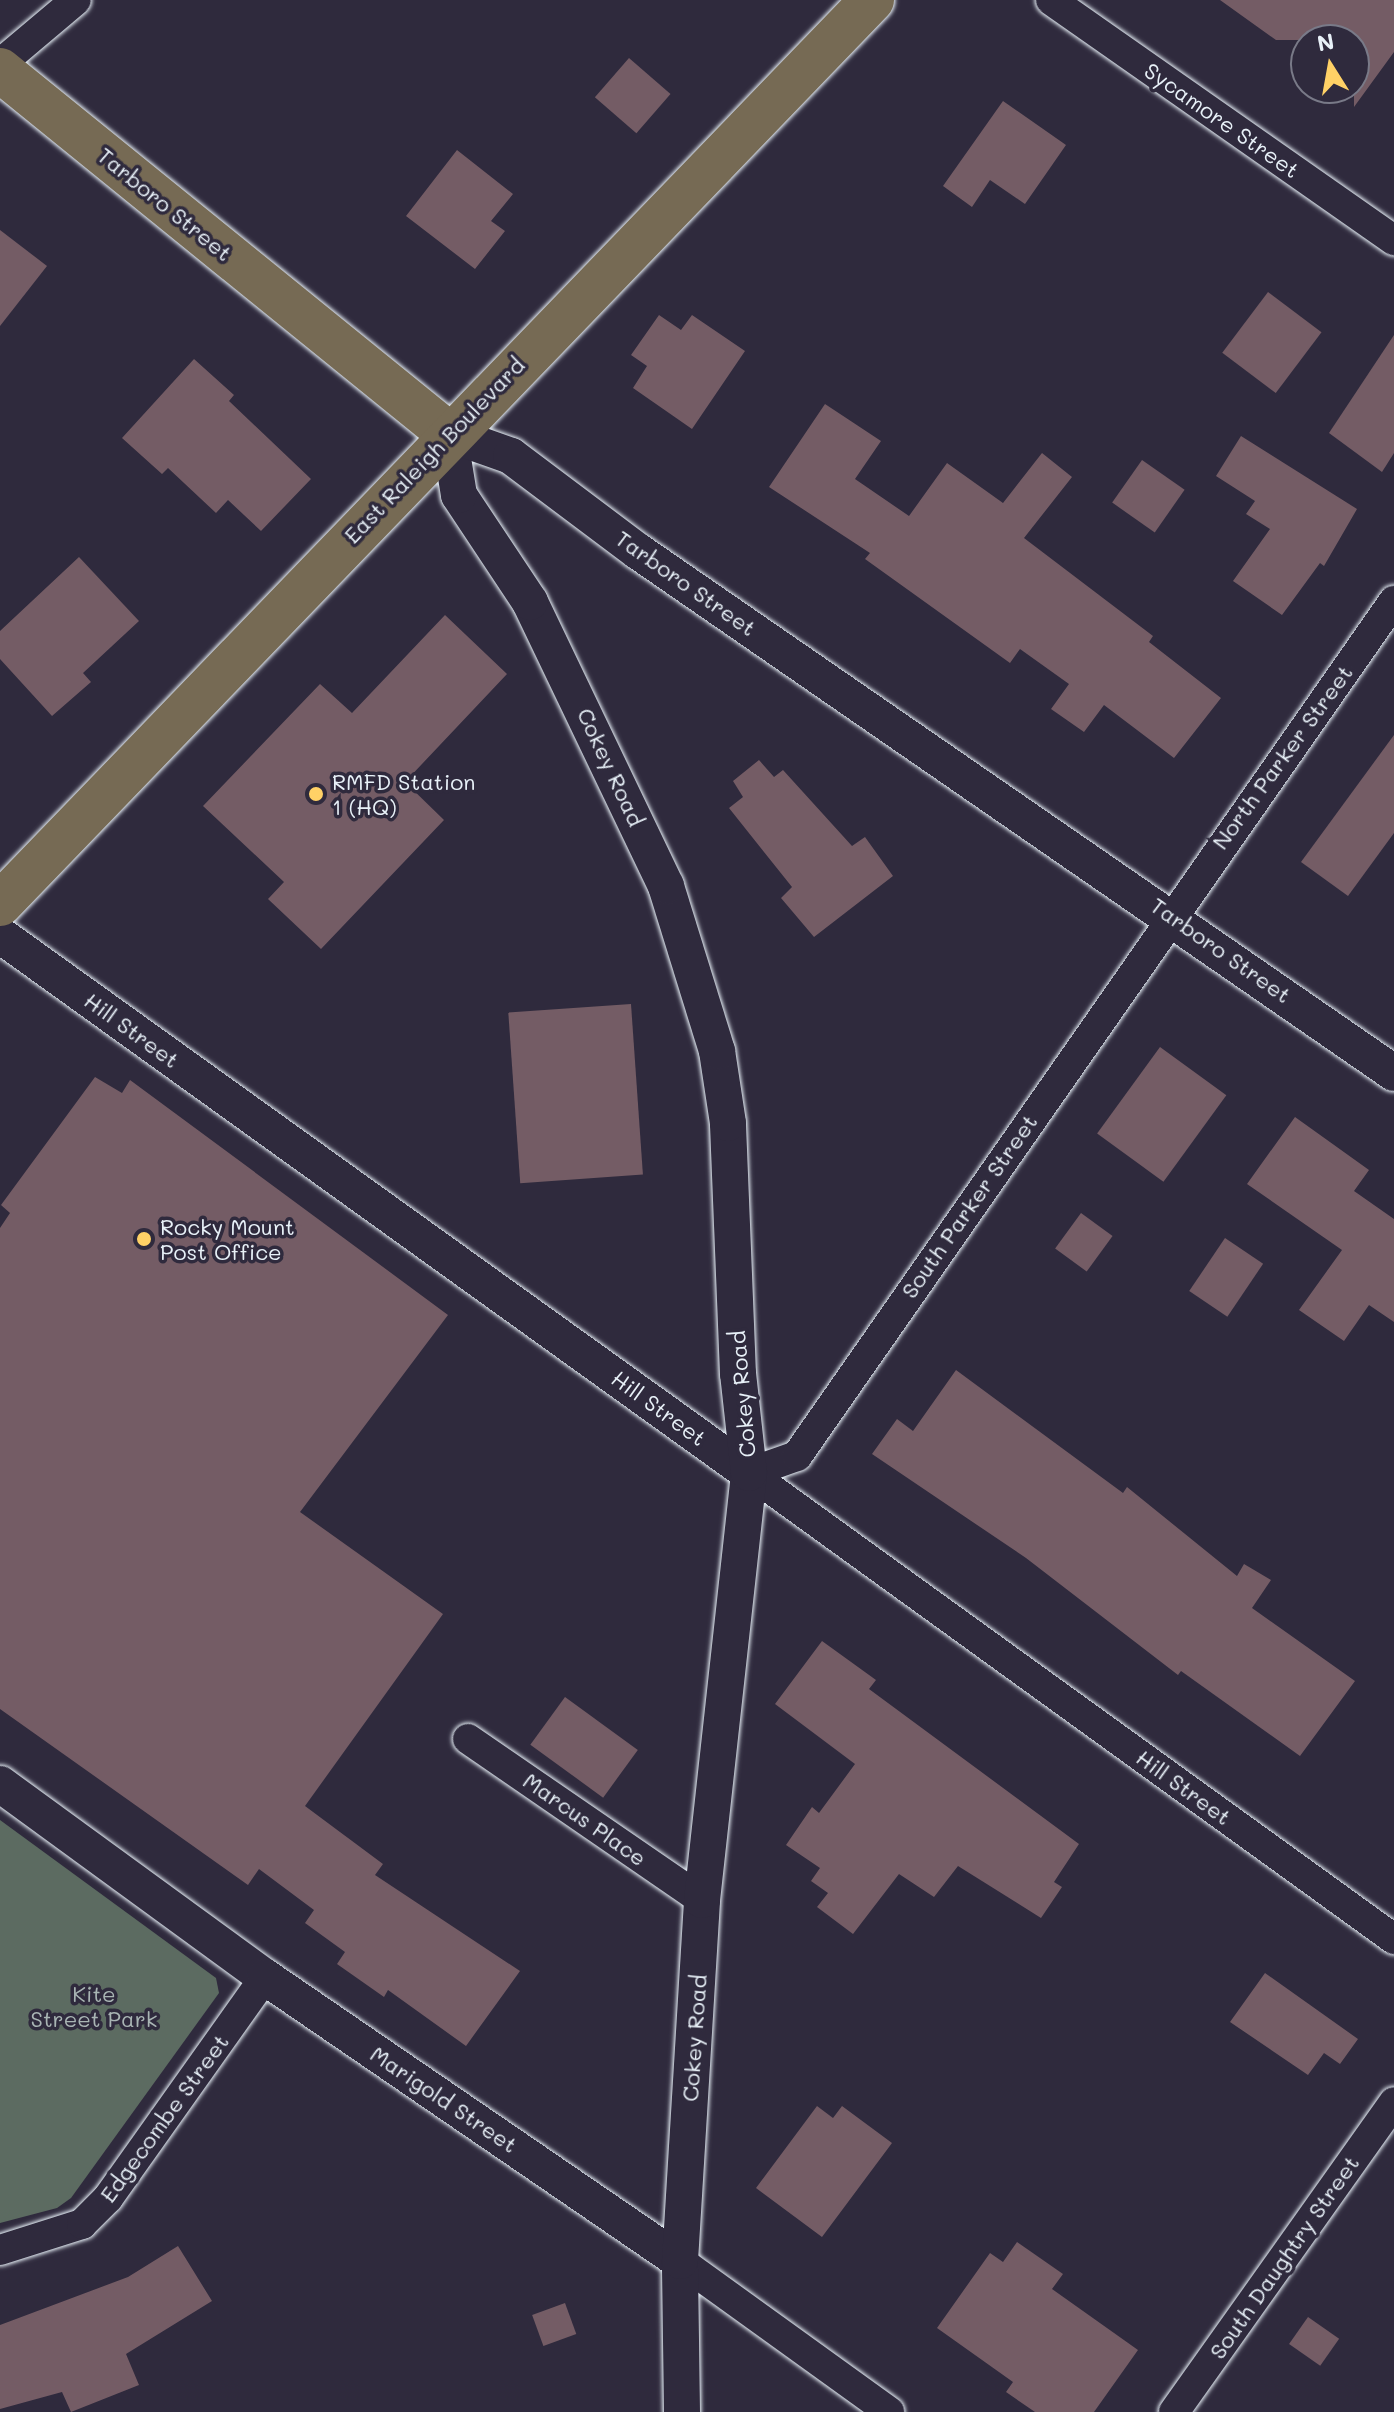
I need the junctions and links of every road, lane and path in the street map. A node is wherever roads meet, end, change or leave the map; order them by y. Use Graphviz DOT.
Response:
graph roads {
  1 [pos="76,0"];
  2 [pos="872,0"];
  3 [pos="1051,0"];
  4 [pos="0,67"];
  5 [pos="1394,240"];
  6 [pos="449,434"];
  7 [pos="1394,601"];
  8 [pos="0,904"];
  9 [pos="1170,914"];
  10 [pos="0,935"];
  11 [pos="1394,1073"];
  12 [pos="749,1473"];
  13 [pos="468,1739"];
  14 [pos="0,1784"];
  15 [pos="702,1900"];
  16 [pos="1394,1939"];
  17 [pos="265,1977"];
  18 [pos="1394,2102"];
  19 [pos="0,2250"];
  20 [pos="680,2261"];
  21 [pos="682,2412"];
  22 [pos="889,2412"];
  23 [pos="1174,2412"];
  1 -- 4 [label="street"];
  2 -- 6 [label="main road, East Raleigh Boulevard"];
  3 -- 5 [label="street, Sycamore Street"];
  4 -- 6 [label="main road, Tarboro Street"];
  6 -- 8 [label="main road, East Raleigh Boulevard"];
  6 -- 9 [label="street, Tarboro Street"];
  6 -- 12 [label="street, Cokey Road"];
  7 -- 9 [label="street, North Parker Street"];
  9 -- 11 [label="street, Tarboro Street"];
  9 -- 12 [label="street, South Parker Street"];
  10 -- 12 [label="street, Hill Street"];
  12 -- 15 [label="street, Cokey Road"];
  12 -- 16 [label="street, Hill Street"];
  13 -- 15 [label="street, Marcus Place"];
  14 -- 17 [label="street, Marigold Street"];
  15 -- 20 [label="street, Cokey Road"];
  17 -- 19 [label="street, Edgecombe Street"];
  17 -- 20 [label="street, Marigold Street"];
  18 -- 23 [label="street, South Daughtry Street"];
  20 -- 21 [label="street, Cokey Road"];
  20 -- 22 [label="street, Marigold Street"];
}
